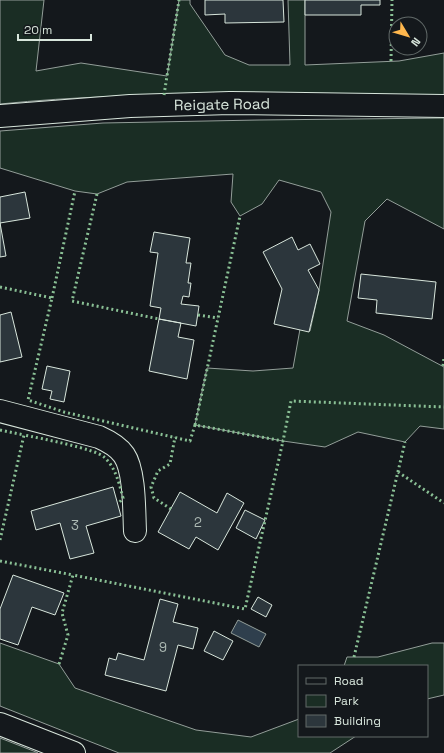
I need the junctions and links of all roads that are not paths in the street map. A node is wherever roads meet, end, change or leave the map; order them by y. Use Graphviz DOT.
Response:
graph roads {
  1 [pos="444,106"];
  2 [pos="0,116"];
  3 [pos="0,411"];
  4 [pos="135,531"];
  5 [pos="0,724"];
  6 [pos="74,753"];
  1 -- 2 [label="main road, Reigate Road"];
  3 -- 4 [label="main road"];
  5 -- 6 [label="main road"];
}
